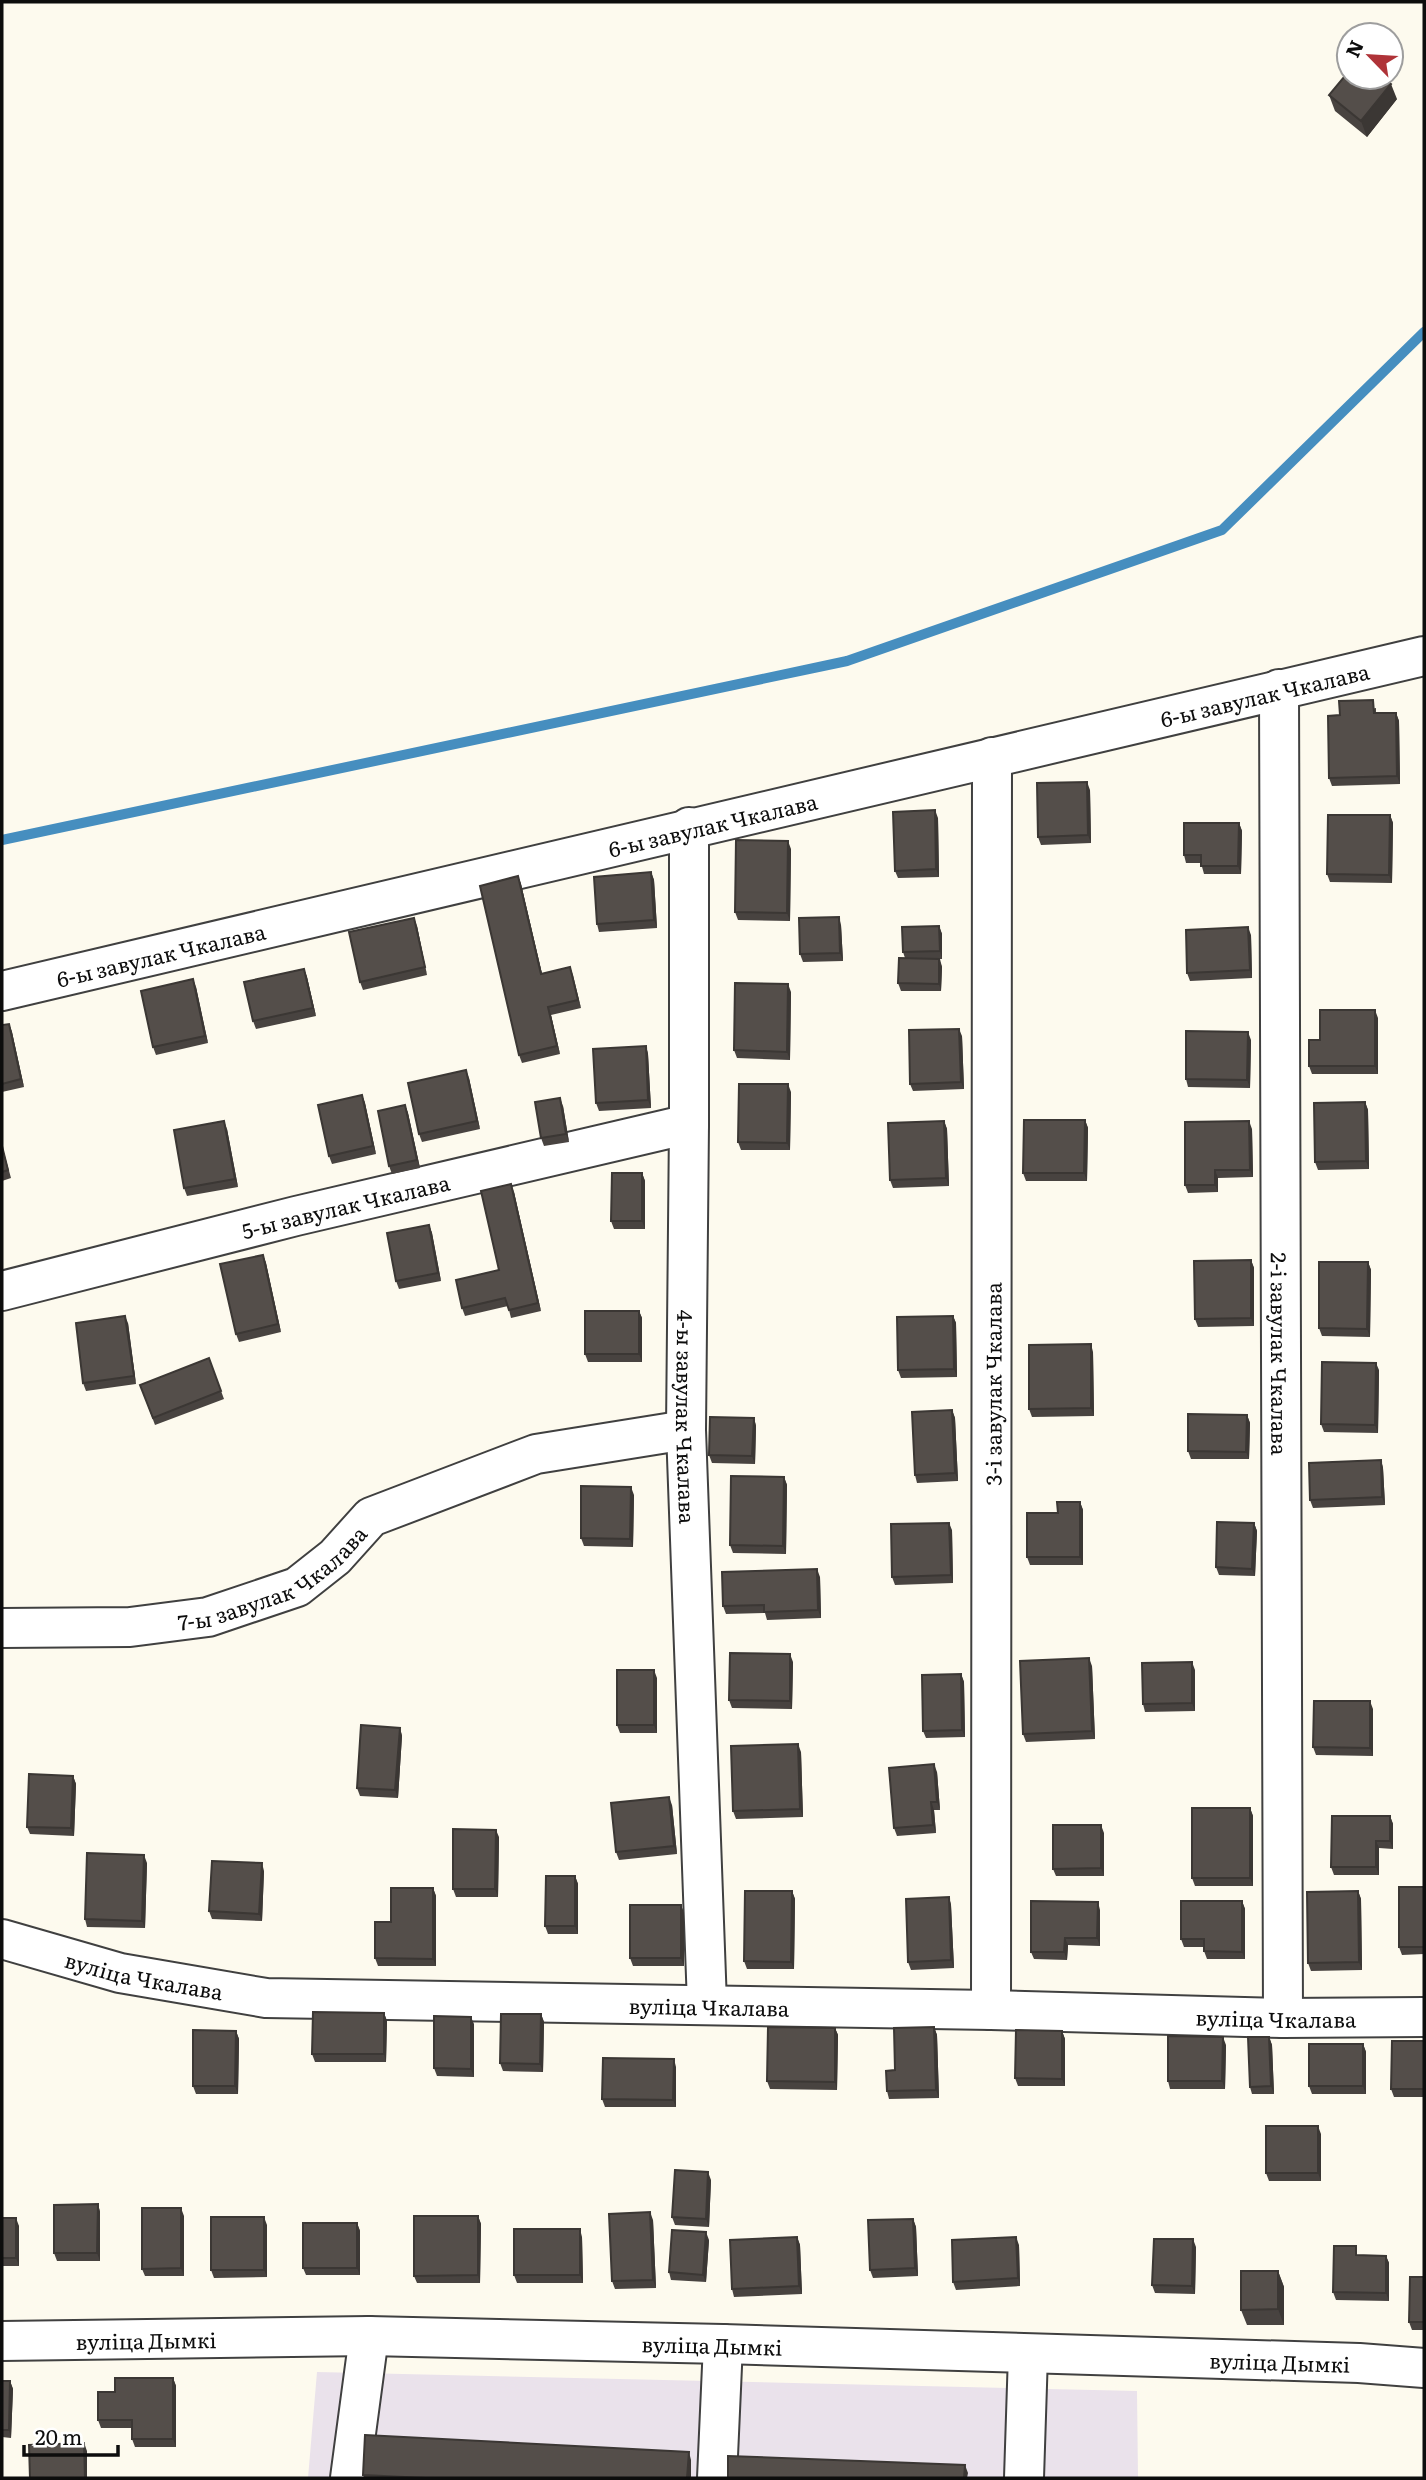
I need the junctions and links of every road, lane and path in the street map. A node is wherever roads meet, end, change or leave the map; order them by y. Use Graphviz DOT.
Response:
graph roads {
  1 [pos="1424,656"];
  2 [pos="1279,689"];
  3 [pos="992,757"];
  4 [pos="689,827"];
  5 [pos="2,991"];
  6 [pos="690,1124"];
  7 [pos="2,1291"];
  8 [pos="686,1430"];
  9 [pos="2,1628"];
  10 [pos="2,1939"];
  11 [pos="707,2004"];
  12 [pos="990,2010"];
  13 [pos="1424,2017"];
  14 [pos="1283,2018"];
  15 [pos="369,2336"];
  16 [pos="2,2341"];
  17 [pos="723,2344"];
  18 [pos="1028,2354"];
  19 [pos="1424,2368"];
  20 [pos="351,2478"];
  21 [pos="717,2478"];
  22 [pos="1024,2478"];
  1 -- 2 [label="street, 6-ы завулак Чкалава"];
  2 -- 3 [label="street, 6-ы завулак Чкалава"];
  2 -- 14 [label="street, 2-і завулак Чкалава"];
  3 -- 4 [label="street, 6-ы завулак Чкалава"];
  3 -- 12 [label="street, 3-і завулак Чкалава"];
  4 -- 5 [label="street, 6-ы завулак Чкалава"];
  4 -- 6 [label="street, 4-ы завулак Чкалава"];
  6 -- 7 [label="street, 5-ы завулак Чкалава"];
  6 -- 8 [label="street, 4-ы завулак Чкалава"];
  8 -- 9 [label="street, 7-ы завулак Чкалава"];
  8 -- 11 [label="street, 4-ы завулак Чкалава"];
  10 -- 11 [label="street, вуліца Чкалава"];
  11 -- 12 [label="street, вуліца Чкалава"];
  12 -- 14 [label="street, вуліца Чкалава"];
  13 -- 14 [label="street, вуліца Чкалава"];
  15 -- 16 [label="street, вуліца Дымкі"];
  15 -- 17 [label="street, вуліца Дымкі"];
  15 -- 20 [label="street"];
  17 -- 18 [label="street, вуліца Дымкі"];
  17 -- 21 [label="street"];
  18 -- 19 [label="street, вуліца Дымкі"];
  18 -- 22 [label="street"];
}
